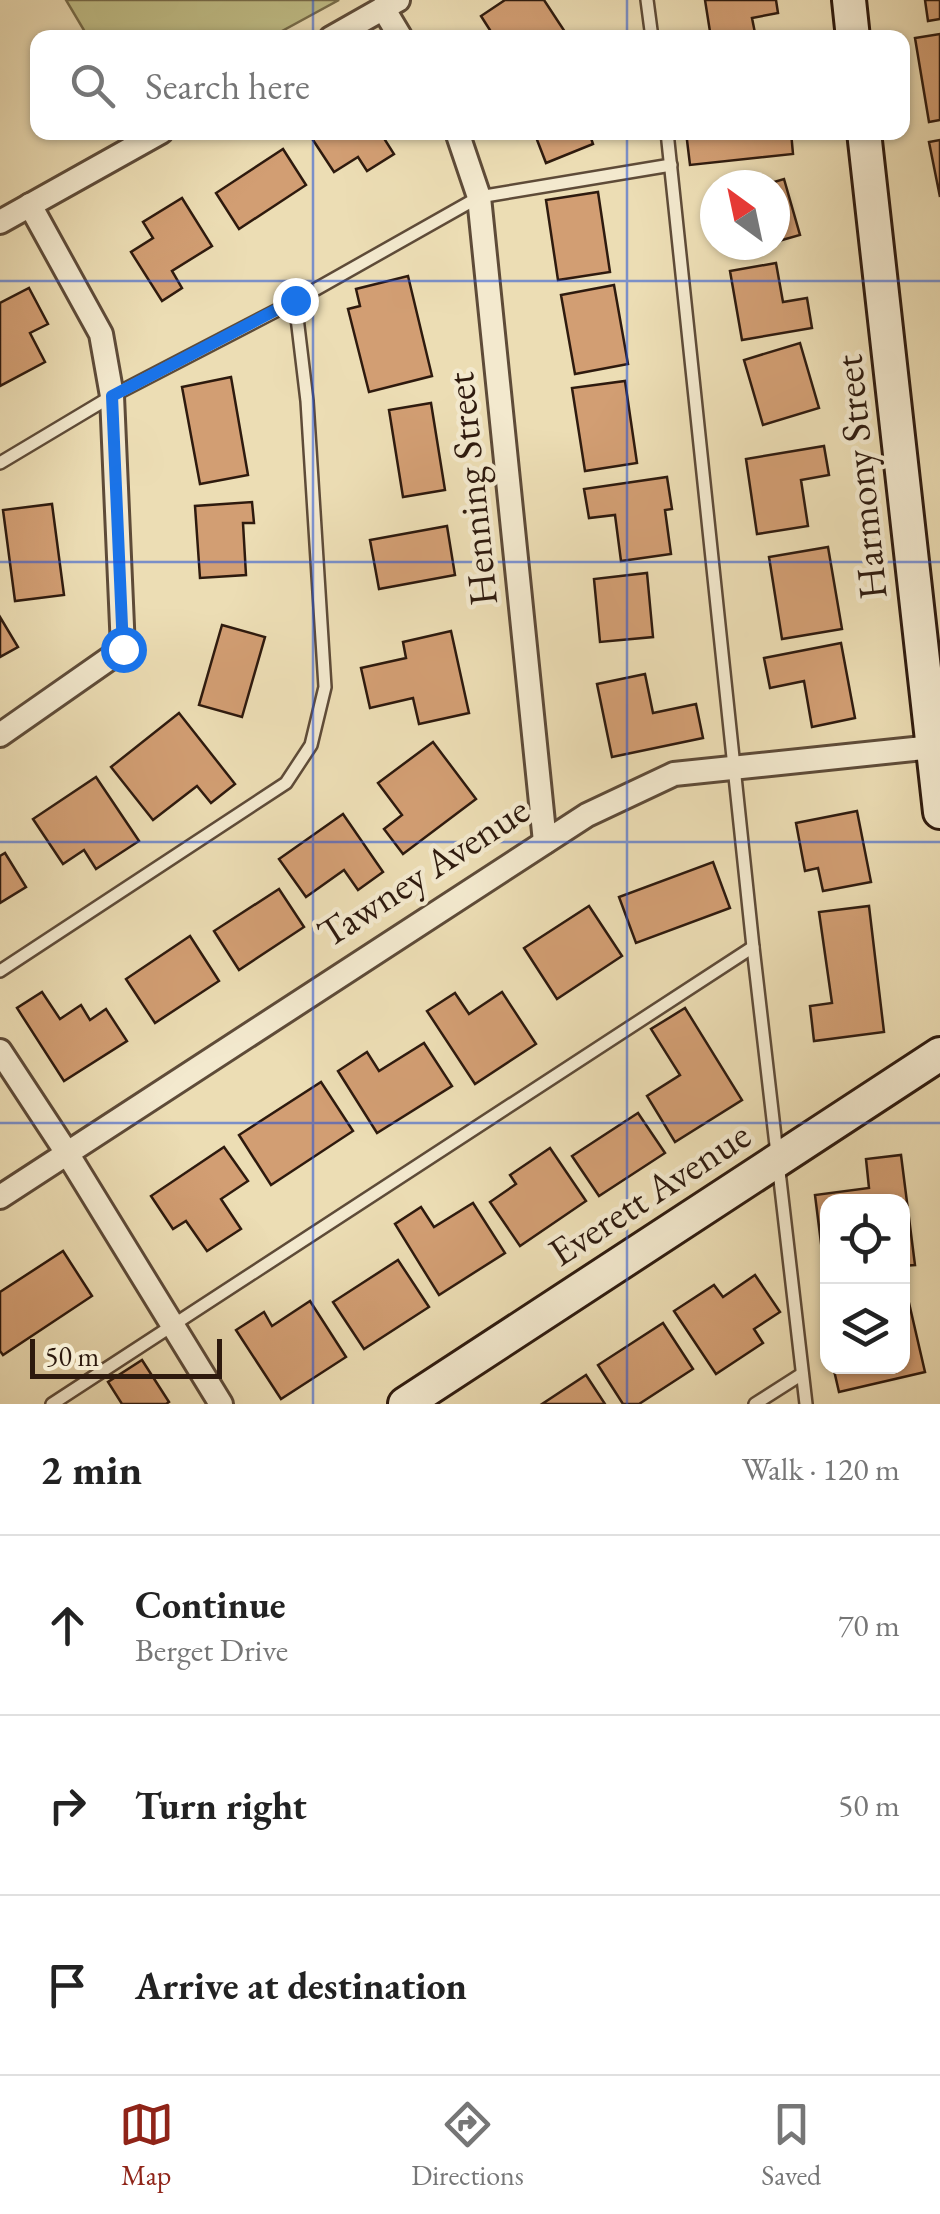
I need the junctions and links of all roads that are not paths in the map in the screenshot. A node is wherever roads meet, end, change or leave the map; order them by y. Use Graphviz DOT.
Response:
graph roads {
  1 [pos="647,0"];
  2 [pos="849,0"];
  3 [pos="391,4"];
  4 [pos="345,30"];
  5 [pos="399,30"];
  6 [pos="651,30"];
  7 [pos="852,30"];
  8 [pos="147,140"];
  9 [pos="460,140"];
  10 [pos="667,140"];
  11 [pos="865,140"];
  12 [pos="671,164"];
  13 [pos="480,197"];
  14 [pos="30,206"];
  15 [pos="0,222"];
  16 [pos="295,300"];
  17 [pos="112,396"];
  18 [pos="0,463"];
  19 [pos="0,735"];
  20 [pos="936,746"];
  21 [pos="734,768"];
  22 [pos="940,812"];
  23 [pos="545,842"];
  24 [pos="753,947"];
  25 [pos="0,970"];
  26 [pos="0,1050"];
  27 [pos="940,1054"];
  28 [pos="67,1154"];
  29 [pos="778,1160"];
  30 [pos="0,1197"];
  31 [pos="173,1326"];
  32 [pos="802,1374"];
  33 [pos="52,1404"];
  34 [pos="221,1404"];
  35 [pos="405,1404"];
  36 [pos="755,1404"];
  37 [pos="806,1404"];
  1 -- 6 [label="lane"];
  2 -- 7 [label="street"];
  3 -- 4 [label="street"];
  3 -- 5 [label="street"];
  8 -- 14 [label="street"];
  9 -- 13 [label="street, Henning Street"];
  10 -- 12 [label="lane"];
  11 -- 20 [label="street, Harmony Street"];
  12 -- 13 [label="lane"];
  12 -- 21 [label="lane"];
  13 -- 16 [label="lane"];
  13 -- 23 [label="street, Henning Street"];
  14 -- 15 [label="street"];
  14 -- 17 [label="street"];
  16 -- 17 [label="lane"];
  16 -- 25 [label="lane"];
  17 -- 18 [label="lane"];
  17 -- 19 [label="street"];
  20 -- 21 [label="street, Tawney Avenue"];
  20 -- 22 [label="street, Harmony Street"];
  21 -- 23 [label="street, Tawney Avenue"];
  21 -- 24 [label="lane"];
  23 -- 28 [label="street, Tawney Avenue"];
  24 -- 29 [label="lane"];
  24 -- 31 [label="lane"];
  26 -- 28 [label="street"];
  27 -- 29 [label="street, Everett Avenue"];
  28 -- 30 [label="street, Tawney Avenue"];
  28 -- 31 [label="street"];
  29 -- 32 [label="lane"];
  29 -- 35 [label="street, Everett Avenue"];
  31 -- 33 [label="lane"];
  31 -- 34 [label="street"];
  32 -- 36 [label="lane"];
  32 -- 37 [label="lane"];
}
